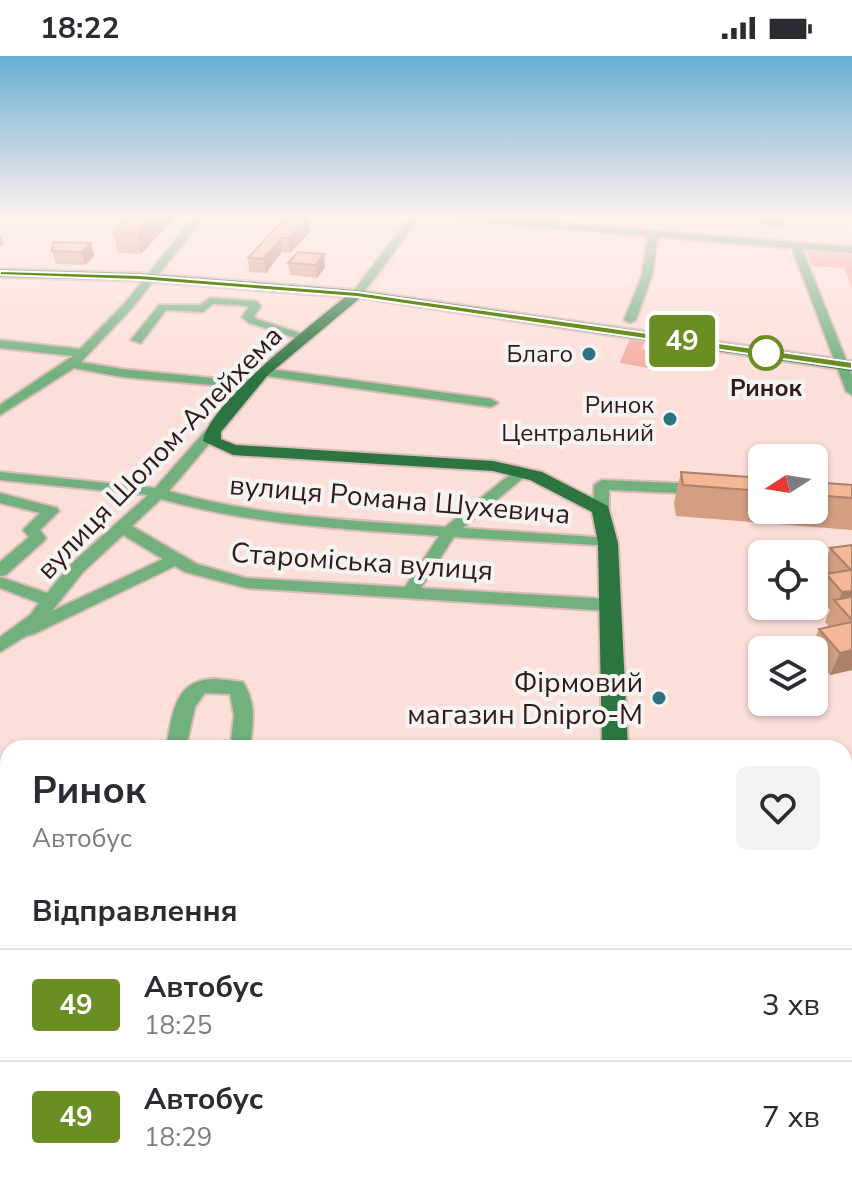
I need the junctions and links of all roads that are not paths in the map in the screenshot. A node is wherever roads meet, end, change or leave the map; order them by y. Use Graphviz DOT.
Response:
graph roads {
  1 [pos="154,270"];
  2 [pos="375,270"];
  3 [pos="648,270"];
  4 [pos="806,270"];
  5 [pos="0,275"];
  6 [pos="146,279"];
  7 [pos="357,294"];
  8 [pos="630,320"];
  9 [pos="305,337"];
  10 [pos="137,340"];
  11 [pos="0,344"];
  12 [pos="76,358"];
  13 [pos="847,365"];
  14 [pos="263,372"];
  15 [pos="251,386"];
  16 [pos="852,391"];
  17 [pos="491,403"];
  18 [pos="0,411"];
  19 [pos="213,431"];
  20 [pos="510,471"];
  21 [pos="0,476"];
  22 [pos="721,490"];
  23 [pos="159,493"];
  24 [pos="4,504"];
  25 [pos="605,525"];
  26 [pos="123,528"];
  27 [pos="451,530"];
  28 [pos="176,559"];
  29 [pos="0,571"];
  30 [pos="0,582"];
  31 [pos="410,592"];
  32 [pos="51,601"];
  33 [pos="609,605"];
  34 [pos="22,632"];
  35 [pos="0,646"];
  36 [pos="178,740"];
  37 [pos="241,740"];
  38 [pos="615,740"];
  1 -- 6 [label="street"];
  2 -- 7 [label="street"];
  3 -- 8 [label="street"];
  4 -- 13 [label="street"];
  5 -- 6 [label="main road"];
  6 -- 7 [label="main road"];
  6 -- 12 [label="street"];
  7 -- 9 [label="main road, вулиця Шолом-Алейхема"];
  7 -- 13 [label="main road"];
  9 -- 10 [label="street"];
  9 -- 14 [label="main road, вулиця Шолом-Алейхема"];
  11 -- 12 [label="street"];
  12 -- 15 [label="street"];
  12 -- 18 [label="street"];
  13 -- 16 [label="street"];
  14 -- 15 [label="main road, вулиця Шолом-Алейхема"];
  14 -- 17 [label="street"];
  15 -- 19 [label="main road, вулиця Шолом-Алейхема"];
  19 -- 20 [label="main road"];
  19 -- 23 [label="street, вулиця Шолом-Алейхема"];
  20 -- 25 [label="main road"];
  20 -- 27 [label="street"];
  21 -- 23 [label="street, вулиця Романа Шухевича"];
  22 -- 25 [label="street"];
  23 -- 26 [label="street, вулиця Шолом-Алейхема"];
  23 -- 27 [label="street, вулиця Романа Шухевича"];
  24 -- 29 [label="street"];
  25 -- 27 [label="street, вулиця Романа Шухевича"];
  25 -- 33 [label="main road"];
  26 -- 28 [label="street, Староміська вулиця"];
  26 -- 32 [label="street, вулиця Шолом-Алейхема"];
  27 -- 31 [label="street"];
  28 -- 31 [label="street, Староміська вулиця"];
  28 -- 34 [label="street"];
  30 -- 32 [label="street"];
  31 -- 33 [label="street, Староміська вулиця"];
  32 -- 34 [label="street, вулиця Шолом-Алейхема"];
  33 -- 38 [label="main road"];
  34 -- 35 [label="street, вулиця Шолом-Алейхема"];
  36 -- 37 [label="street"];
}
